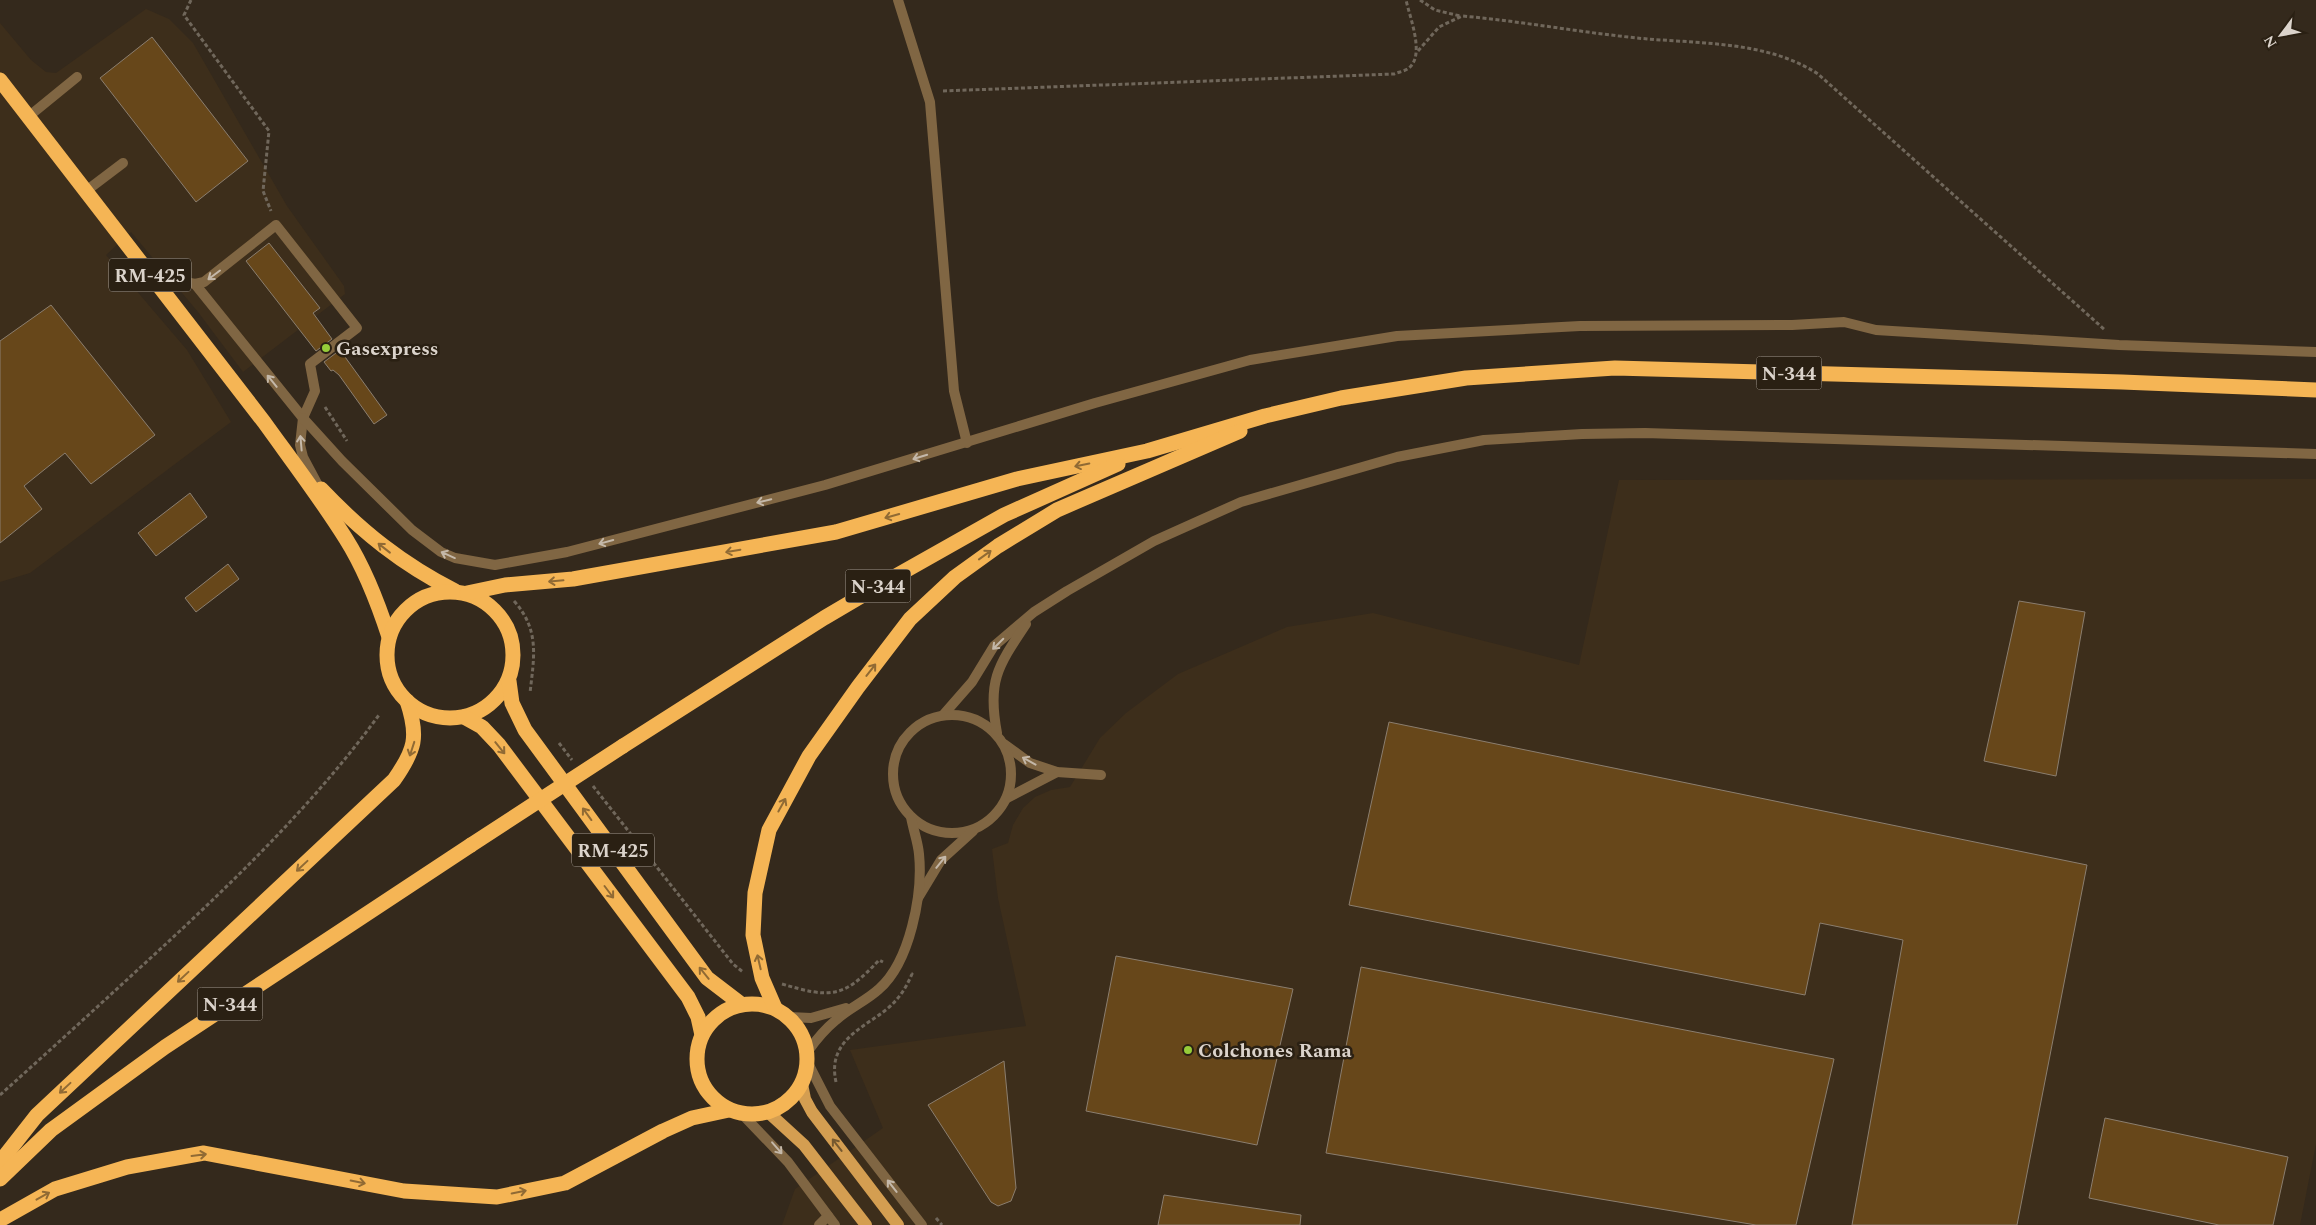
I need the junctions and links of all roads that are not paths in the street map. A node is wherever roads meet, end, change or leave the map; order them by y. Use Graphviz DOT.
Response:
graph roads {
  1 [pos="898,0"];
  2 [pos="77,77"];
  3 [pos="0,80"];
  4 [pos="28,116"];
  5 [pos="123,163"];
  6 [pos="86,191"];
  7 [pos="150,275"];
  8 [pos="195,284"];
  9 [pos="2316,352"];
  10 [pos="2316,390"];
  11 [pos="1266,416"];
  12 [pos="303,418"];
  13 [pos="967,442"];
  14 [pos="1147,451"];
  15 [pos="2316,454"];
  16 [pos="299,471"];
  17 [pos="319,487"];
  18 [pos="461,592"];
  19 [pos="1034,612"];
  20 [pos="389,637"];
  21 [pos="509,681"];
  22 [pos="407,701"];
  23 [pos="944,714"];
  24 [pos="464,717"];
  25 [pos="996,734"];
  26 [pos="1004,744"];
  27 [pos="1057,772"];
  28 [pos="1100,775"];
  29 [pos="1006,798"];
  30 [pos="911,817"];
  31 [pos="975,829"];
  32 [pos="916,901"];
  33 [pos="741,1004"];
  34 [pos="856,1004"];
  35 [pos="775,1008"];
  36 [pos="789,1017"];
  37 [pos="702,1036"];
  38 [pos="808,1057"];
  39 [pos="802,1084"];
  40 [pos="736,1112"];
  41 [pos="769,1112"];
  42 [pos="0,1162"];
  43 [pos="0,1178"];
  44 [pos="828,1216"];
  45 [pos="0,1220"];
  46 [pos="819,1225"];
  47 [pos="835,1225"];
  48 [pos="866,1225"];
  49 [pos="898,1225"];
  50 [pos="922,1225"];
  1 -- 13 [label="street"];
  2 -- 4 [label="street"];
  3 -- 4 [label="highway, RM-425"];
  4 -- 6 [label="highway, RM-425"];
  5 -- 6 [label="street"];
  6 -- 7 [label="highway, RM-425"];
  7 -- 8 [label="street"];
  7 -- 16 [label="highway, RM-425"];
  12 -- 8 [label="street, one-way"];
  12 -- 8 [label="street, one-way"];
  9 -- 13 [label="street"];
  10 -- 11 [label="highway, N-344"];
  11 -- 14 [label="highway, N-344"];
  35 -- 11 [label="highway, one-way"];
  13 -- 12 [label="street, one-way"];
  17 -- 12 [label="street, one-way"];
  14 -- 18 [label="highway, one-way"];
  14 -- 43 [label="highway, N-344, bridge"];
  15 -- 19 [label="street"];
  16 -- 17 [label="highway"];
  16 -- 20 [label="highway"];
  18 -- 17 [label="highway, one-way"];
  18 -- 20 [label="highway"];
  18 -- 21 [label="highway"];
  19 -- 23 [label="street, one-way"];
  19 -- 25 [label="street"];
  20 -- 22 [label="highway"];
  21 -- 24 [label="highway"];
  33 -- 21 [label="highway, RM-425, one-way"];
  22 -- 24 [label="highway"];
  22 -- 42 [label="highway, one-way"];
  23 -- 25 [label="street"];
  23 -- 30 [label="street"];
  24 -- 37 [label="highway, RM-425, one-way"];
  25 -- 26 [label="street"];
  27 -- 26 [label="street, one-way"];
  26 -- 29 [label="street"];
  27 -- 28 [label="street"];
  27 -- 29 [label="street"];
  29 -- 31 [label="street"];
  30 -- 31 [label="street"];
  30 -- 32 [label="street"];
  32 -- 31 [label="street, one-way"];
  32 -- 34 [label="street"];
  33 -- 35 [label="highway"];
  33 -- 37 [label="highway"];
  34 -- 36 [label="street"];
  34 -- 38 [label="street"];
  35 -- 36 [label="highway"];
  36 -- 38 [label="highway"];
  37 -- 40 [label="highway"];
  38 -- 39 [label="highway"];
  50 -- 38 [label="street, one-way"];
  39 -- 41 [label="highway"];
  49 -- 39 [label="main road, one-way"];
  40 -- 41 [label="highway"];
  40 -- 44 [label="street, one-way"];
  45 -- 40 [label="highway, one-way"];
  41 -- 48 [label="main road"];
  44 -- 46 [label="street"];
  44 -- 47 [label="street"];
}
